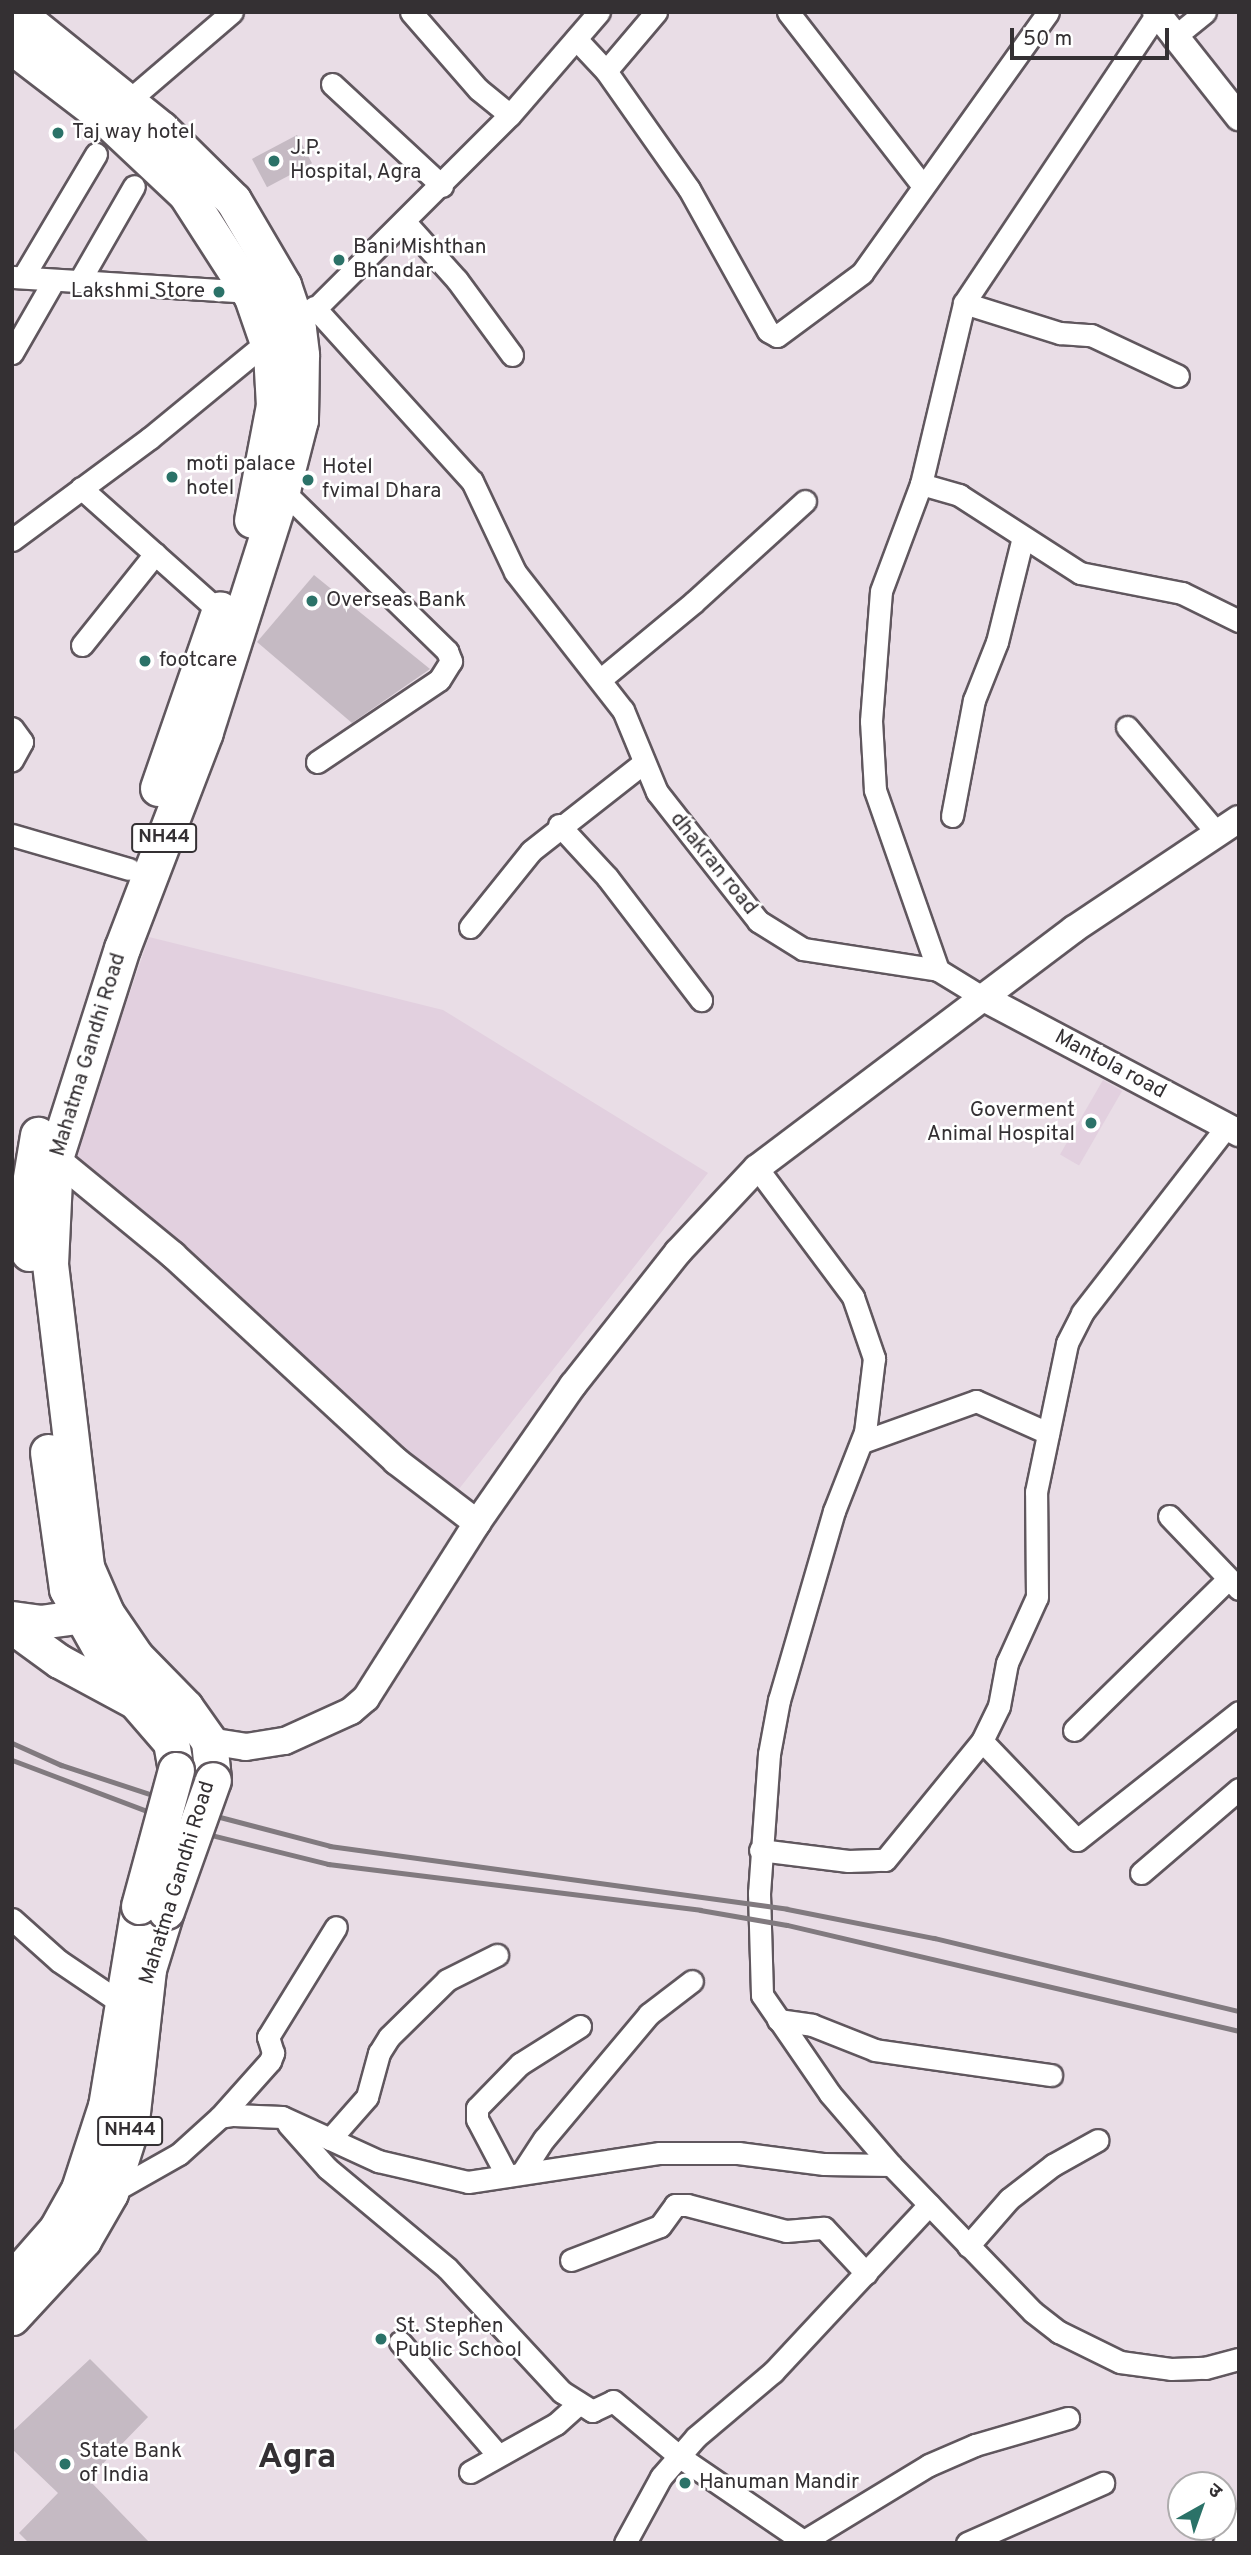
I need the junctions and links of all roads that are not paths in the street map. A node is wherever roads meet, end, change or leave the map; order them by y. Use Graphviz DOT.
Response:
graph roads {
  1 [pos="232,12"];
  2 [pos="411,12"];
  3 [pos="598,12"];
  4 [pos="656,12"];
  5 [pos="788,12"];
  6 [pos="1048,12"];
  7 [pos="1205,12"];
  8 [pos="1156,13"];
  9 [pos="24,23"];
  10 [pos="1173,37"];
  11 [pos="576,39"];
  12 [pos="606,71"];
  13 [pos="332,85"];
  14 [pos="127,102"];
  15 [pos="510,115"];
  16 [pos="1239,117"];
  17 [pos="96,154"];
  18 [pos="134,186"];
  19 [pos="442,186"];
  20 [pos="923,186"];
  21 [pos="404,221"];
  22 [pos="18,277"];
  23 [pos="54,280"];
  24 [pos="80,280"];
  25 [pos="250,292"];
  26 [pos="964,303"];
  27 [pos="293,326"];
  28 [pos="12,353"];
  29 [pos="512,355"];
  30 [pos="1178,376"];
  31 [pos="921,484"];
  32 [pos="81,488"];
  33 [pos="282,490"];
  34 [pos="805,501"];
  35 [pos="1023,537"];
  36 [pos="12,540"];
  37 [pos="155,554"];
  38 [pos="219,611"];
  39 [pos="1239,621"];
  40 [pos="82,645"];
  41 [pos="601,679"];
  42 [pos="1127,727"];
  43 [pos="12,728"];
  44 [pos="12,760"];
  45 [pos="317,762"];
  46 [pos="642,764"];
  47 [pos="952,816"];
  48 [pos="559,825"];
  49 [pos="1228,826"];
  50 [pos="12,835"];
  51 [pos="130,869"];
  52 [pos="470,927"];
  53 [pos="932,969"];
  54 [pos="982,997"];
  55 [pos="701,1000"];
  56 [pos="1233,1129"];
  57 [pos="55,1158"];
  58 [pos="757,1168"];
  59 [pos="1048,1433"];
  60 [pos="862,1442"];
  61 [pos="1169,1516"];
  62 [pos="477,1523"];
  63 [pos="62,1567"];
  64 [pos="1233,1584"];
  65 [pos="12,1616"];
  66 [pos="94,1616"];
  67 [pos="12,1627"];
  68 [pos="137,1703"];
  69 [pos="1239,1712"];
  70 [pos="1073,1730"];
  71 [pos="209,1741"];
  72 [pos="982,1741"];
  73 [pos="1239,1788"];
  74 [pos="761,1850"];
  75 [pos="1141,1873"];
  76 [pos="152,1908"];
  77 [pos="12,1919"];
  78 [pos="336,1927"];
  79 [pos="496,1955"];
  80 [pos="691,1981"];
  81 [pos="121,2003"];
  82 [pos="778,2020"];
  83 [pos="580,2026"];
  84 [pos="1051,2075"];
  85 [pos="220,2117"];
  86 [pos="282,2117"];
  87 [pos="330,2139"];
  88 [pos="1098,2140"];
  89 [pos="891,2165"];
  90 [pos="515,2174"];
  91 [pos="110,2193"];
  92 [pos="929,2205"];
  93 [pos="968,2246"];
  94 [pos="571,2260"];
  95 [pos="866,2273"];
  96 [pos="12,2280"];
  97 [pos="12,2317"];
  98 [pos="400,2342"];
  99 [pos="1239,2360"];
  100 [pos="578,2404"];
  101 [pos="1068,2418"];
  102 [pos="498,2455"];
  103 [pos="680,2457"];
  104 [pos="470,2472"];
  105 [pos="1103,2483"];
  106 [pos="1239,2519"];
  107 [pos="805,2542"];
  108 [pos="625,2543"];
  109 [pos="967,2543"];
  110 [pos="1224,2543"];
  1 -- 14 [label="street"];
  2 -- 15 [label="street"];
  3 -- 11 [label="street"];
  4 -- 12 [label="street"];
  5 -- 20 [label="street"];
  6 -- 20 [label="street"];
  7 -- 10 [label="street"];
  8 -- 10 [label="street"];
  8 -- 26 [label="street"];
  9 -- 14 [label="highway, Mahatma Gandhi Road / NH44"];
  9 -- 25 [label="highway, Mahatma Gandhi Road / NH44"];
  10 -- 16 [label="street"];
  11 -- 12 [label="street"];
  11 -- 15 [label="street"];
  12 -- 20 [label="street"];
  13 -- 19 [label="street"];
  14 -- 27 [label="highway, Mahatma Gandhi Road / NH44"];
  15 -- 19 [label="street"];
  17 -- 22 [label="street"];
  18 -- 24 [label="street"];
  19 -- 21 [label="street"];
  21 -- 27 [label="street"];
  21 -- 29 [label="street"];
  22 -- 23 [label="street"];
  23 -- 24 [label="street"];
  23 -- 28 [label="street"];
  24 -- 25 [label="street"];
  25 -- 27 [label="highway, Mahatma Gandhi Road / NH44"];
  26 -- 30 [label="street"];
  26 -- 31 [label="street"];
  27 -- 32 [label="street"];
  27 -- 33 [label="highway, Mahatma Gandhi Road / NH44"];
  27 -- 38 [label="highway, Mahatma Gandhi Road / NH44"];
  27 -- 41 [label="street, dhakran road"];
  31 -- 35 [label="street"];
  31 -- 53 [label="street"];
  32 -- 36 [label="street"];
  32 -- 37 [label="street"];
  33 -- 45 [label="street"];
  33 -- 57 [label="highway, Mahatma Gandhi Road / NH44"];
  34 -- 41 [label="street"];
  35 -- 39 [label="street"];
  35 -- 47 [label="street"];
  37 -- 38 [label="street"];
  37 -- 40 [label="street"];
  38 -- 51 [label="highway, Mahatma Gandhi Road / NH44"];
  41 -- 46 [label="street, dhakran road"];
  42 -- 49 [label="street"];
  43 -- 44 [label="street"];
  46 -- 48 [label="street"];
  46 -- 53 [label="street, dhakran road"];
  48 -- 52 [label="street"];
  48 -- 55 [label="street"];
  49 -- 54 [label="street"];
  50 -- 51 [label="street"];
  51 -- 63 [label="highway, Mahatma Gandhi Road / NH44"];
  53 -- 54 [label="street"];
  54 -- 56 [label="street, Mantola road"];
  54 -- 58 [label="street"];
  56 -- 59 [label="street"];
  57 -- 62 [label="street"];
  57 -- 66 [label="highway, Mahatma Gandhi Road / NH44"];
  58 -- 60 [label="street"];
  58 -- 62 [label="street"];
  59 -- 60 [label="street"];
  59 -- 72 [label="street"];
  60 -- 74 [label="street"];
  61 -- 64 [label="street"];
  62 -- 71 [label="street"];
  63 -- 65 [label="main road"];
  63 -- 66 [label="highway, Mahatma Gandhi Road / NH44"];
  64 -- 70 [label="street"];
  65 -- 66 [label="main road"];
  66 -- 68 [label="highway, Mahatma Gandhi Road / NH44"];
  66 -- 71 [label="highway, Mahatma Gandhi Road / NH44"];
  67 -- 68 [label="main road"];
  68 -- 76 [label="highway, Mahatma Gandhi Road / NH44, bridge"];
  69 -- 72 [label="street"];
  71 -- 76 [label="highway, Mahatma Gandhi Road / NH44, bridge"];
  72 -- 74 [label="street"];
  73 -- 75 [label="street"];
  74 -- 82 [label="street"];
  76 -- 81 [label="highway, Mahatma Gandhi Road / NH44"];
  76 -- 91 [label="highway, Mahatma Gandhi Road / NH44"];
  77 -- 81 [label="street"];
  78 -- 85 [label="street"];
  79 -- 87 [label="street"];
  80 -- 90 [label="street"];
  81 -- 96 [label="highway, Mahatma Gandhi Road / NH44"];
  82 -- 84 [label="street"];
  82 -- 89 [label="street"];
  83 -- 90 [label="street"];
  85 -- 86 [label="street"];
  85 -- 91 [label="street"];
  86 -- 87 [label="street"];
  86 -- 100 [label="street"];
  87 -- 90 [label="street"];
  88 -- 93 [label="street"];
  89 -- 90 [label="street"];
  89 -- 92 [label="street"];
  91 -- 97 [label="highway, Mahatma Gandhi Road / NH44"];
  92 -- 93 [label="street"];
  92 -- 95 [label="street"];
  93 -- 99 [label="street"];
  94 -- 95 [label="street"];
  95 -- 103 [label="street"];
  98 -- 102 [label="street"];
  100 -- 102 [label="street"];
  100 -- 103 [label="street"];
  101 -- 107 [label="street"];
  102 -- 104 [label="street"];
  103 -- 107 [label="street"];
  103 -- 108 [label="street"];
  105 -- 109 [label="street"];
  106 -- 110 [label="street"];
}
